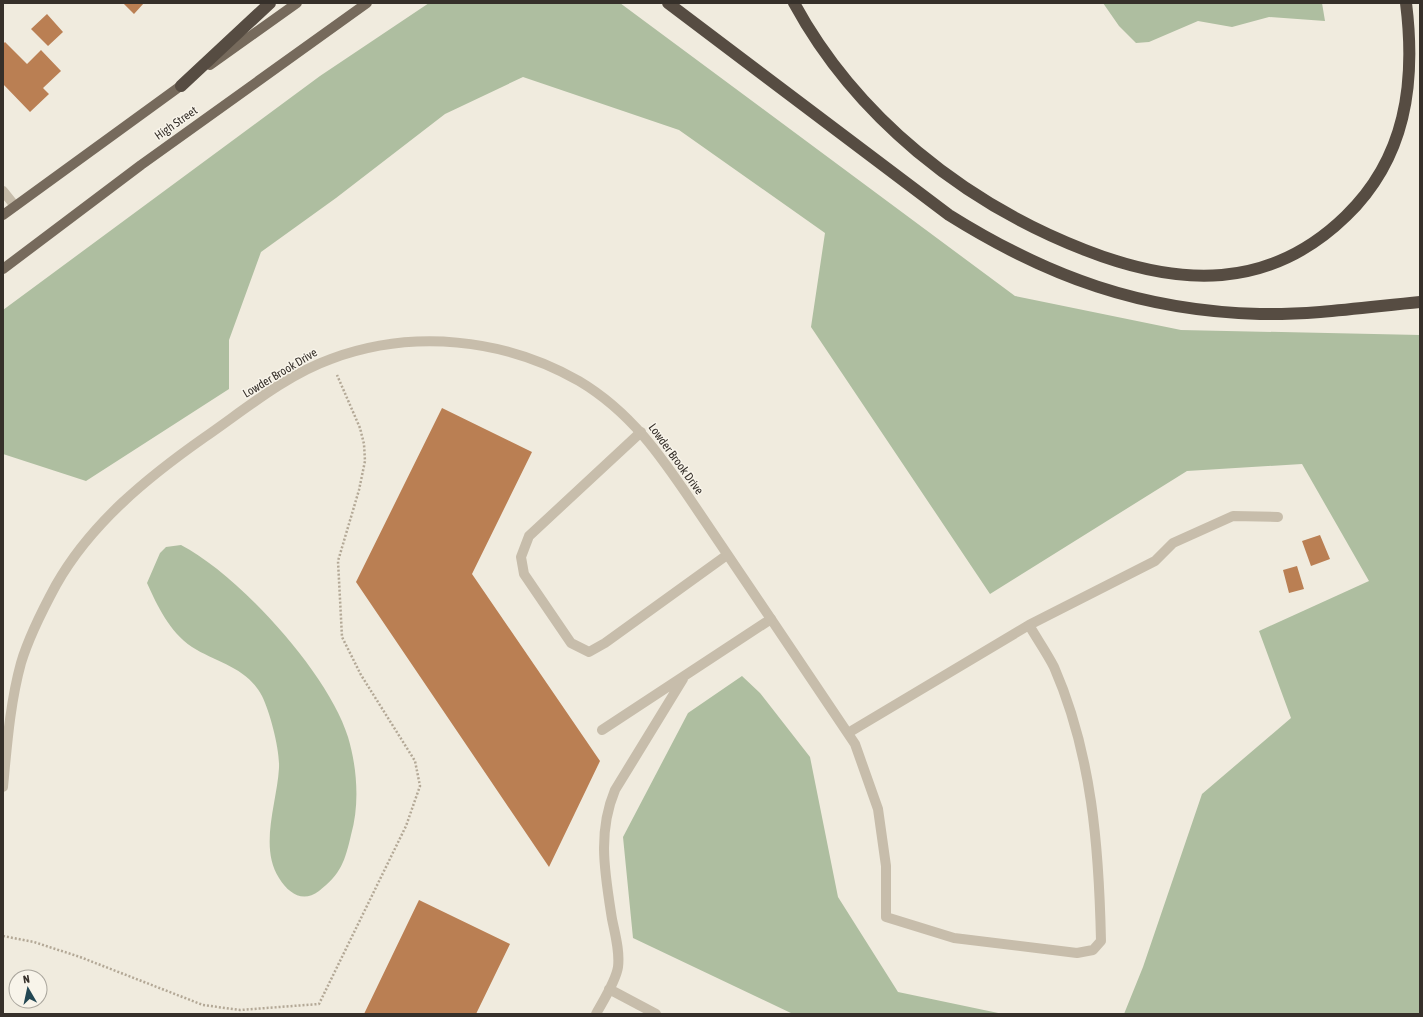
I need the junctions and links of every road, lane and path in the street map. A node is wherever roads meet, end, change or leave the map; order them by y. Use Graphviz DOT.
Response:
graph roads {
  1 [pos="270,3"];
  2 [pos="297,3"];
  3 [pos="367,3"];
  4 [pos="668,3"];
  5 [pos="794,3"];
  6 [pos="1406,3"];
  7 [pos="181,86"];
  8 [pos="3,191"];
  9 [pos="15,206"];
  10 [pos="3,215"];
  11 [pos="3,269"];
  12 [pos="1420,302"];
  13 [pos="330,359"];
  14 [pos="641,432"];
  15 [pos="1278,517"];
  16 [pos="727,555"];
  17 [pos="771,619"];
  18 [pos="1029,625"];
  19 [pos="685,676"];
  20 [pos="11,708"];
  21 [pos="3,725"];
  22 [pos="602,730"];
  23 [pos="848,733"];
  24 [pos="3,787"];
  25 [pos="3,936"];
  26 [pos="609,989"];
  27 [pos="596,1014"];
  28 [pos="656,1014"];
  1 -- 7 [label="highway"];
  2 -- 7 [label="main road"];
  3 -- 11 [label="main road, High Street"];
  4 -- 12 [label="highway"];
  5 -- 6 [label="highway"];
  7 -- 9 [label="main road"];
  8 -- 9 [label="street"];
  9 -- 10 [label="main road"];
  13 -- 14 [label="street, Lowder Brook Drive"];
  13 -- 20 [label="street, Lowder Brook Drive"];
  13 -- 25 [label="path"];
  14 -- 16 [label="street, Lowder Brook Drive"];
  14 -- 16 [label="street"];
  15 -- 18 [label="street"];
  16 -- 17 [label="street, Lowder Brook Drive"];
  17 -- 19 [label="street"];
  17 -- 23 [label="street, Lowder Brook Drive"];
  18 -- 23 [label="street"];
  18 -- 23 [label="street, Lowder Brook Drive"];
  19 -- 22 [label="street"];
  19 -- 26 [label="street"];
  20 -- 21 [label="street"];
  20 -- 24 [label="street, Lowder Brook Drive"];
  26 -- 27 [label="street"];
  26 -- 28 [label="street"];
}
